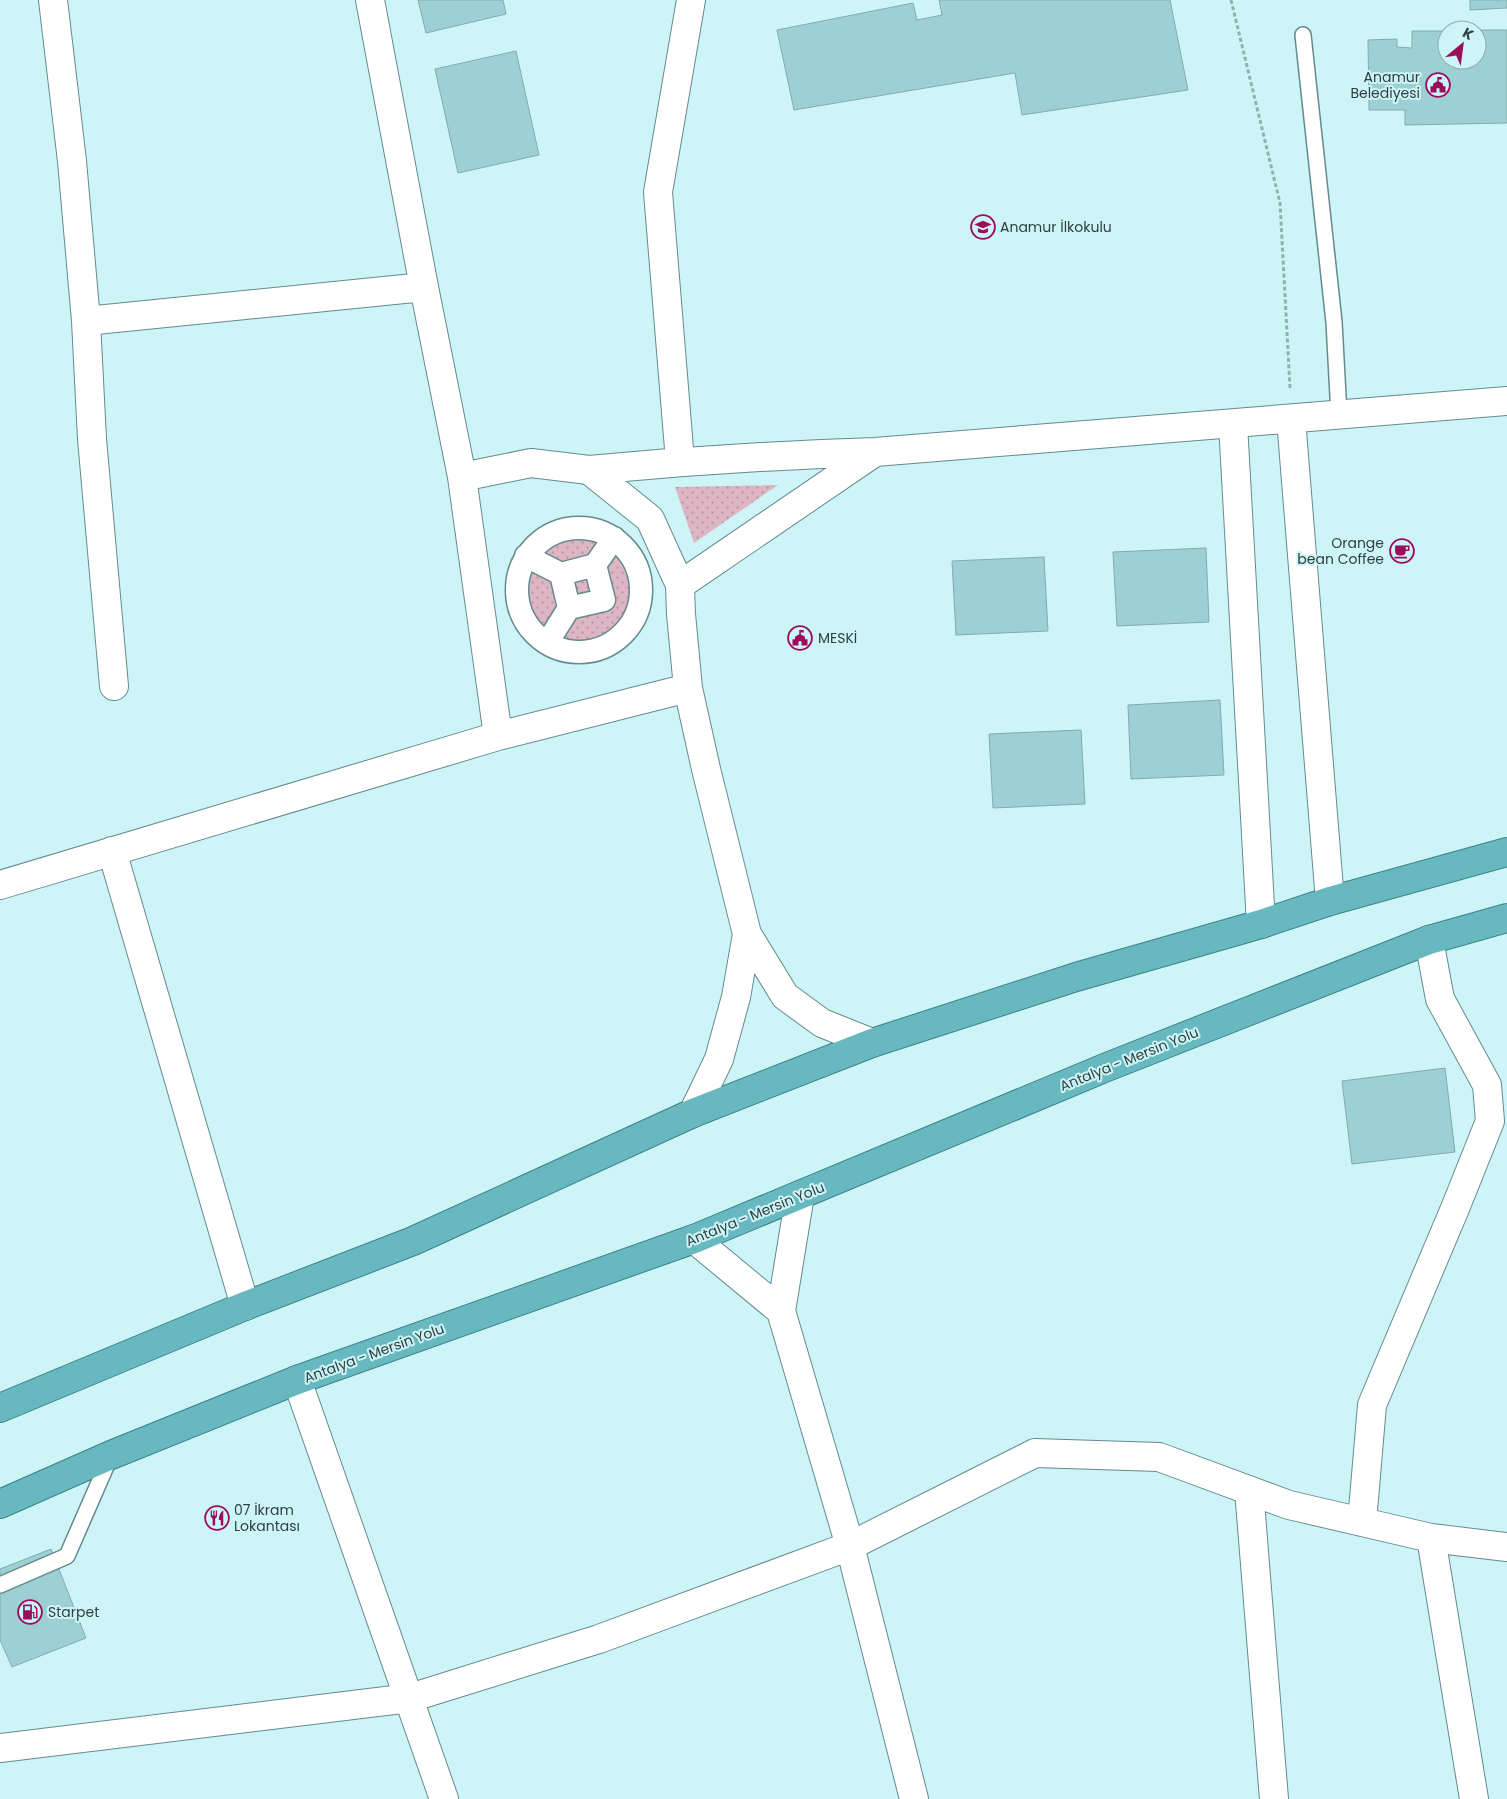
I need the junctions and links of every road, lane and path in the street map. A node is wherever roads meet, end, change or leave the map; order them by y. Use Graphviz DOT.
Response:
graph roads {
  1 [pos="53,0"];
  2 [pos="370,0"];
  3 [pos="691,0"];
  4 [pos="1231,0"];
  5 [pos="1303,35"];
  6 [pos="424,287"];
  7 [pos="86,321"];
  8 [pos="1507,401"];
  9 [pos="1339,415"];
  10 [pos="1291,419"];
  11 [pos="1233,424"];
  12 [pos="875,452"];
  13 [pos="680,461"];
  14 [pos="589,470"];
  15 [pos="462,477"];
  16 [pos="614,538"];
  17 [pos="526,556"];
  18 [pos="595,565"];
  19 [pos="560,574"];
  20 [pos="680,585"];
  21 [pos="604,600"];
  22 [pos="569,608"];
  23 [pos="635,620"];
  24 [pos="547,643"];
  25 [pos="114,686"];
  26 [pos="688,688"];
  27 [pos="498,736"];
  28 [pos="112,851"];
  29 [pos="1507,852"];
  30 [pos="0,885"];
  31 [pos="1330,901"];
  32 [pos="1507,918"];
  33 [pos="1261,924"];
  34 [pos="747,934"];
  35 [pos="1429,940"];
  36 [pos="872,1044"];
  37 [pos="693,1113"];
  38 [pos="800,1195"];
  39 [pos="694,1239"];
  40 [pos="245,1306"];
  41 [pos="781,1311"];
  42 [pos="297,1380"];
  43 [pos="0,1408"];
  44 [pos="111,1455"];
  45 [pos="1249,1490"];
  46 [pos="0,1504"];
  47 [pos="1362,1522"];
  48 [pos="1431,1538"];
  49 [pos="850,1546"];
  50 [pos="1507,1547"];
  51 [pos="0,1585"];
  52 [pos="410,1698"];
  53 [pos="0,1748"];
  54 [pos="444,1799"];
  55 [pos="914,1799"];
  56 [pos="1274,1799"];
  57 [pos="1474,1799"];
  1 -- 7 [label="street"];
  2 -- 6 [label="street"];
  3 -- 13 [label="street"];
  4 -- 10 [label="path"];
  5 -- 9 [label="lane"];
  6 -- 7 [label="street"];
  6 -- 15 [label="street"];
  7 -- 25 [label="street"];
  8 -- 9 [label="street"];
  9 -- 10 [label="street"];
  10 -- 11 [label="street"];
  10 -- 31 [label="street"];
  11 -- 12 [label="street"];
  11 -- 33 [label="street"];
  12 -- 13 [label="street"];
  12 -- 20 [label="street"];
  13 -- 14 [label="street"];
  14 -- 15 [label="street"];
  14 -- 20 [label="street"];
  15 -- 27 [label="street"];
  16 -- 17 [label="street"];
  16 -- 18 [label="street"];
  16 -- 23 [label="street"];
  17 -- 19 [label="street"];
  17 -- 24 [label="street"];
  18 -- 19 [label="street"];
  18 -- 21 [label="street"];
  19 -- 22 [label="street"];
  20 -- 26 [label="street"];
  21 -- 22 [label="street"];
  21 -- 23 [label="street"];
  22 -- 24 [label="street"];
  23 -- 24 [label="street"];
  26 -- 27 [label="street"];
  26 -- 34 [label="street"];
  27 -- 28 [label="street"];
  28 -- 30 [label="street"];
  28 -- 40 [label="street"];
  29 -- 31 [label="highway"];
  31 -- 33 [label="highway"];
  32 -- 35 [label="highway, Antalya - Mersin Yolu"];
  33 -- 36 [label="highway"];
  34 -- 36 [label="street"];
  34 -- 37 [label="street"];
  35 -- 38 [label="highway, Antalya - Mersin Yolu"];
  35 -- 47 [label="street"];
  36 -- 37 [label="highway"];
  37 -- 40 [label="highway"];
  38 -- 39 [label="highway, Antalya - Mersin Yolu"];
  38 -- 41 [label="street"];
  39 -- 41 [label="street"];
  39 -- 42 [label="highway, Antalya - Mersin Yolu"];
  40 -- 43 [label="highway"];
  41 -- 49 [label="street"];
  42 -- 44 [label="highway, Antalya - Mersin Yolu"];
  42 -- 52 [label="street"];
  44 -- 46 [label="highway, Antalya - Mersin Yolu"];
  44 -- 51 [label="lane"];
  45 -- 47 [label="street"];
  45 -- 49 [label="street"];
  45 -- 56 [label="street"];
  47 -- 48 [label="street"];
  48 -- 50 [label="street"];
  48 -- 57 [label="street"];
  49 -- 52 [label="street"];
  49 -- 55 [label="street"];
  52 -- 53 [label="street"];
  52 -- 54 [label="street"];
}
